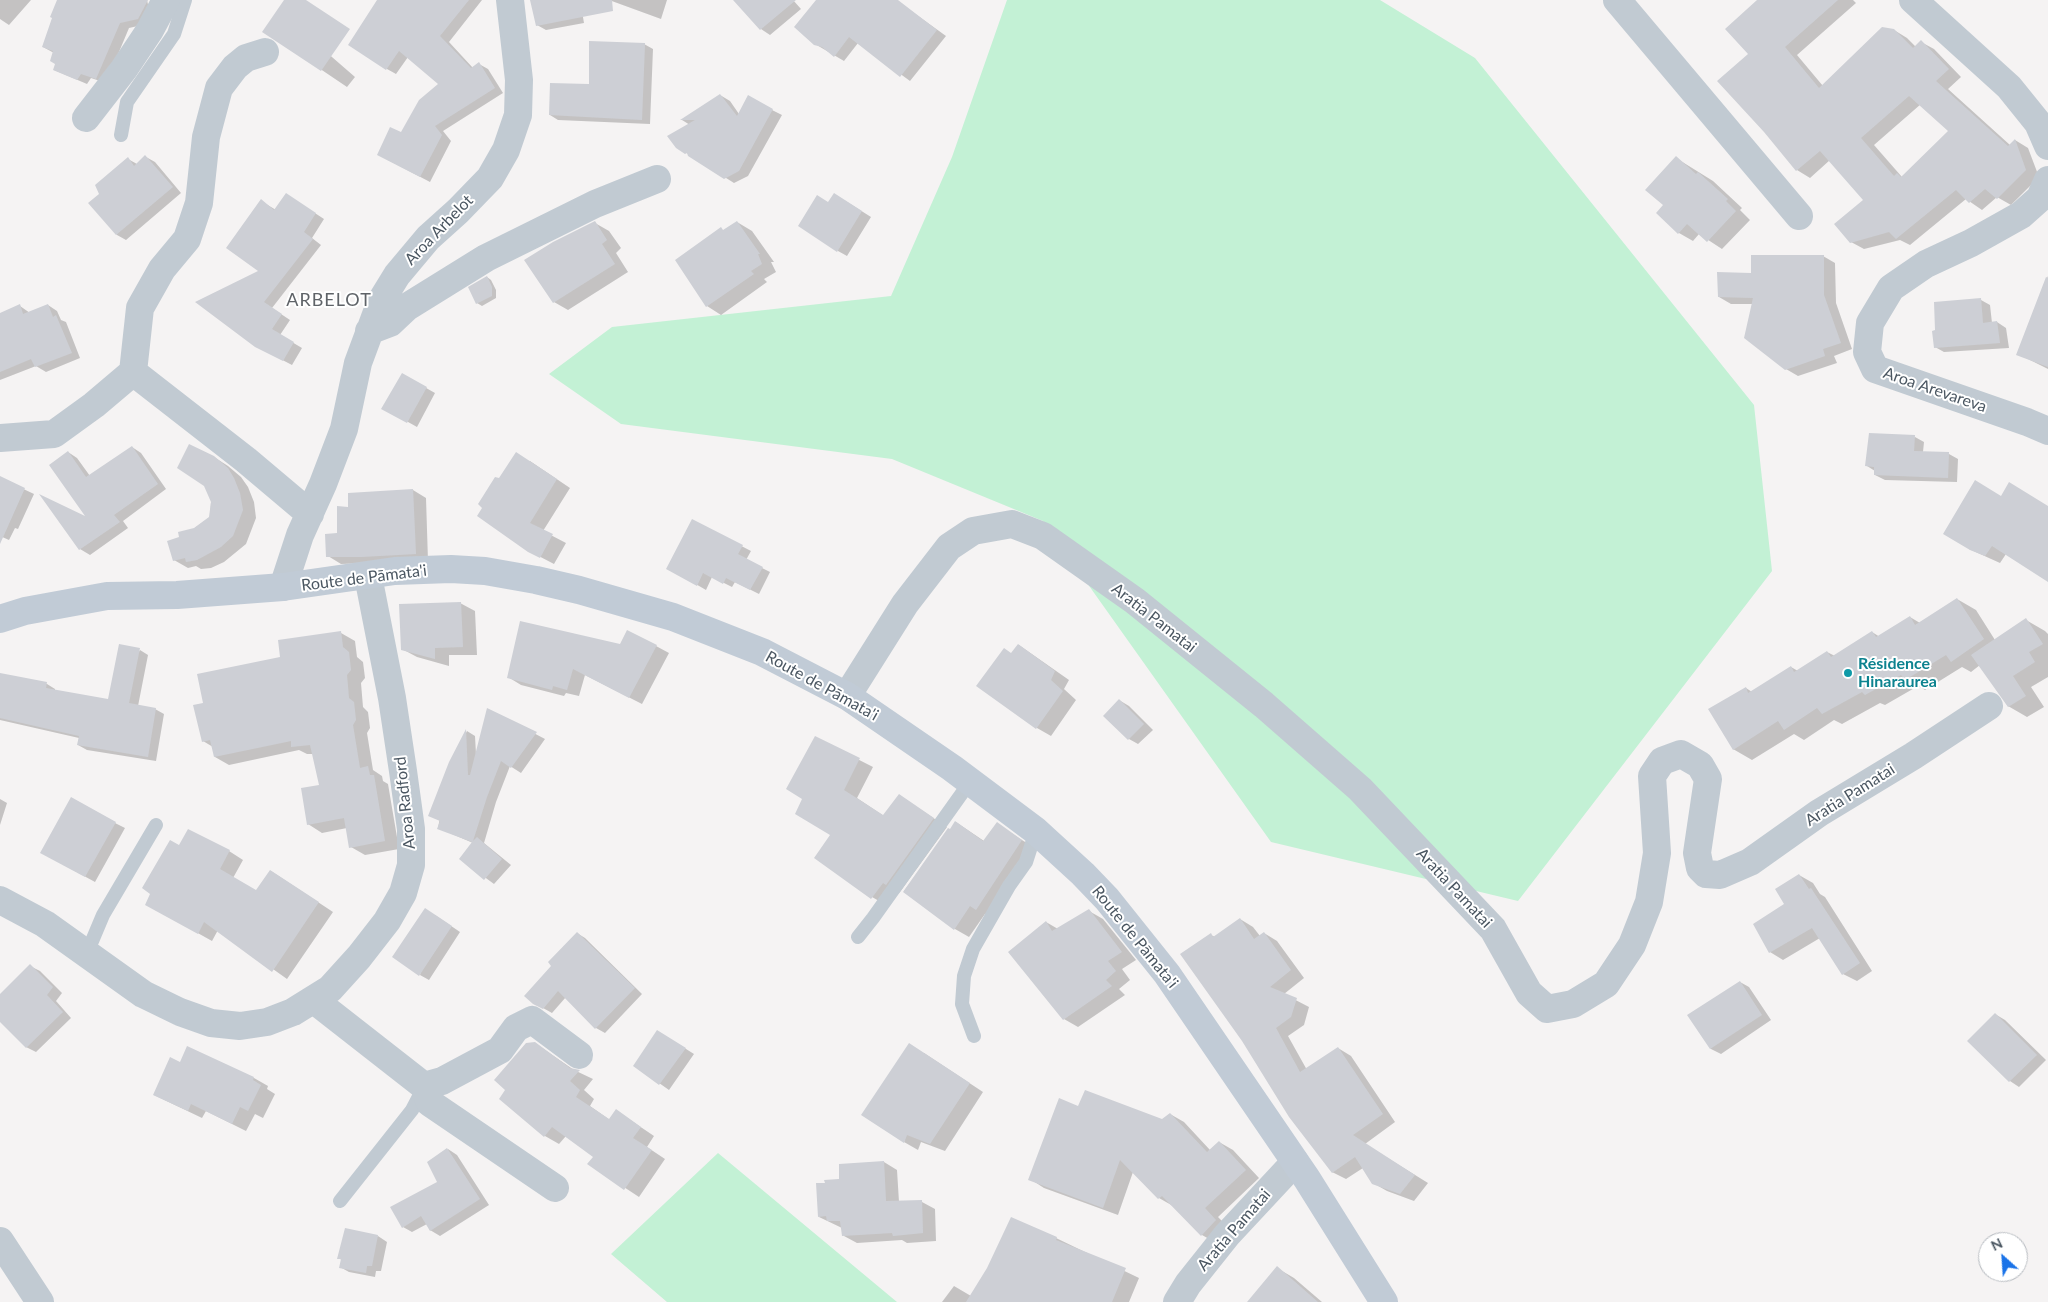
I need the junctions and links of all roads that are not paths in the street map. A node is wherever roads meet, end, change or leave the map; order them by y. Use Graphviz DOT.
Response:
graph roads {
  1 [pos="166,0"];
  2 [pos="185,0"];
  3 [pos="510,0"];
  4 [pos="1617,0"];
  5 [pos="1913,0"];
  6 [pos="265,52"];
  7 [pos="86,118"];
  8 [pos="121,135"];
  9 [pos="2048,146"];
  10 [pos="657,179"];
  11 [pos="2046,191"];
  12 [pos="1799,216"];
  13 [pos="369,331"];
  14 [pos="133,372"];
  15 [pos="2048,431"];
  16 [pos="0,438"];
  17 [pos="310,514"];
  18 [pos="368,576"];
  19 [pos="283,587"];
  20 [pos="0,619"];
  21 [pos="847,696"];
  22 [pos="1989,706"];
  23 [pos="970,782"];
  24 [pos="156,825"];
  25 [pos="1036,831"];
  26 [pos="0,900"];
  27 [pos="858,937"];
  28 [pos="87,954"];
  29 [pos="314,1000"];
  30 [pos="974,1036"];
  31 [pos="579,1055"];
  32 [pos="424,1086"];
  33 [pos="1295,1162"];
  34 [pos="555,1188"];
  35 [pos="340,1201"];
  36 [pos="0,1241"];
  37 [pos="40,1302"];
  38 [pos="1177,1302"];
  39 [pos="1384,1302"];
  1 -- 7 [label="street"];
  2 -- 8 [label="lane"];
  3 -- 13 [label="street, Aroa Arbelot"];
  4 -- 12 [label="street"];
  5 -- 9 [label="street"];
  6 -- 14 [label="street"];
  10 -- 13 [label="street"];
  11 -- 15 [label="street, Aroa Arevareva"];
  13 -- 17 [label="street, Aroa Arbelot"];
  14 -- 16 [label="street"];
  14 -- 17 [label="street"];
  17 -- 19 [label="street, Aroa Arbelot"];
  18 -- 19 [label="main road, Route de Pāmata'i"];
  18 -- 21 [label="main road, Route de Pāmata'i"];
  18 -- 29 [label="street, Aroa Radford"];
  19 -- 20 [label="main road, Route de Pāmata'i"];
  21 -- 22 [label="street, Aratia Pamatai"];
  21 -- 23 [label="main road, Route de Pāmata'i"];
  23 -- 25 [label="main road, Route de Pāmata'i"];
  23 -- 27 [label="lane"];
  24 -- 28 [label="lane"];
  25 -- 30 [label="lane"];
  25 -- 33 [label="main road, Route de Pāmata'i"];
  26 -- 28 [label="street, Aroa Radford"];
  28 -- 29 [label="street, Aroa Radford"];
  29 -- 32 [label="street"];
  31 -- 32 [label="street"];
  32 -- 34 [label="street"];
  32 -- 35 [label="lane"];
  33 -- 38 [label="street, Aratia Pamatai"];
  33 -- 39 [label="main road, Route de Pāmata'i"];
  36 -- 37 [label="street"];
}
